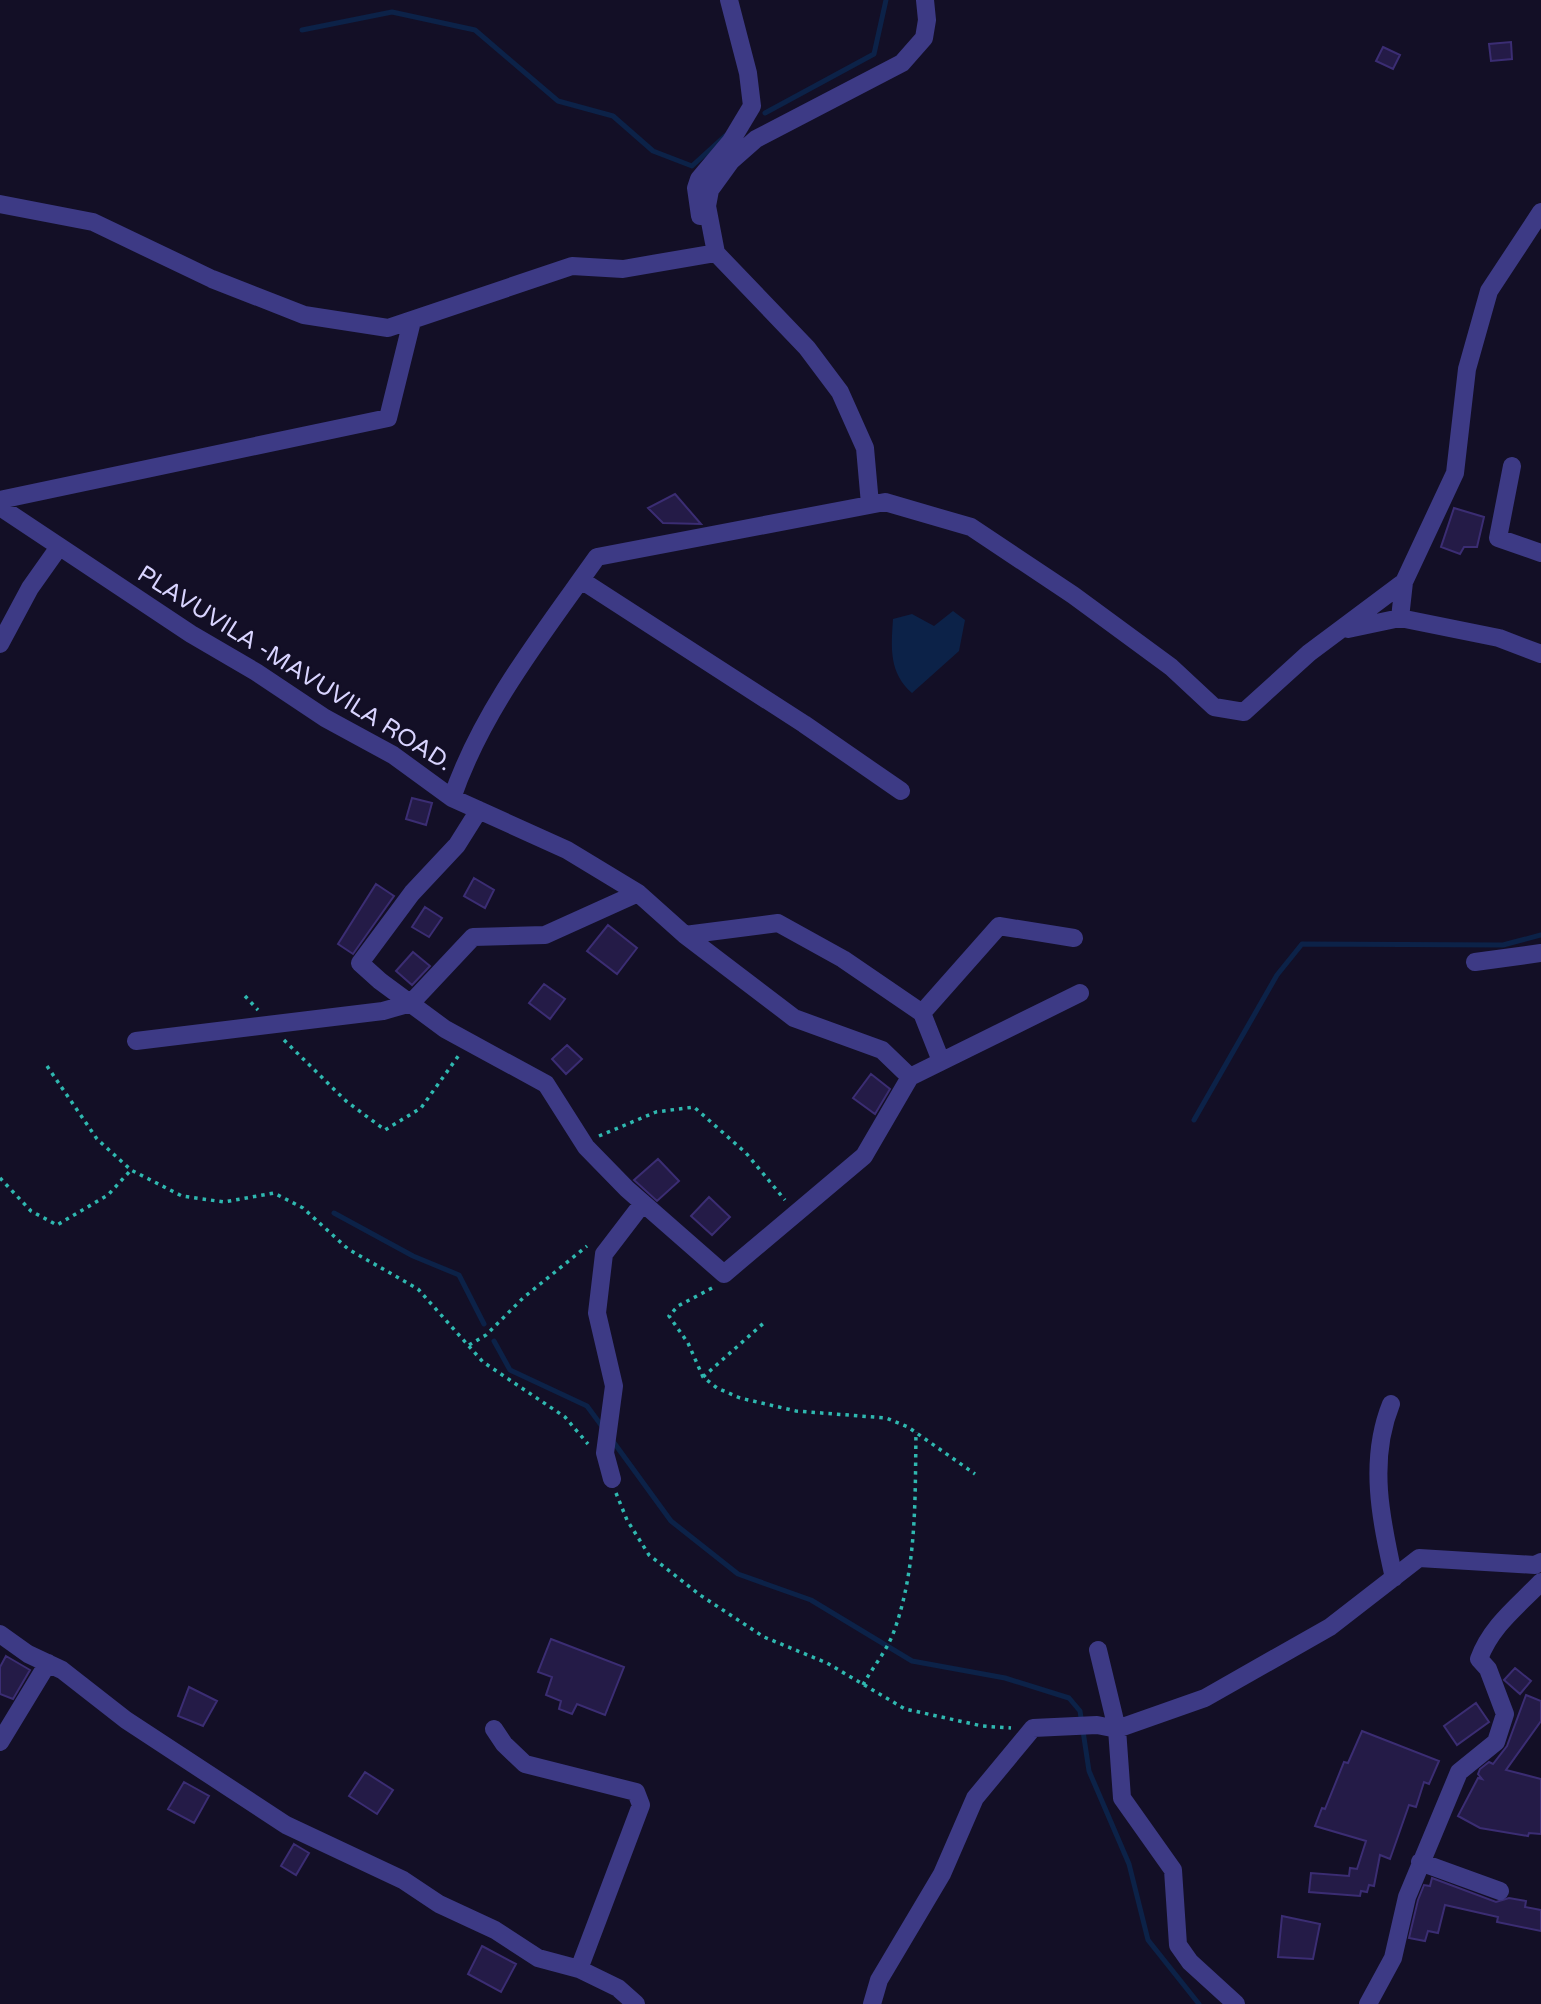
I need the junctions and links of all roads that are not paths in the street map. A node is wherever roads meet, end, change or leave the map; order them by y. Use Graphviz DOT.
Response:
graph roads {
  1 [pos="729,0"];
  2 [pos="925,0"];
  3 [pos="0,204"];
  4 [pos="1541,212"];
  5 [pos="716,253"];
  6 [pos="412,321"];
  7 [pos="1512,466"];
  8 [pos="875,498"];
  9 [pos="0,500"];
  10 [pos="0,507"];
  11 [pos="60,547"];
  12 [pos="1541,553"];
  13 [pos="580,580"];
  14 [pos="1404,582"];
  15 [pos="1400,618"];
  16 [pos="1335,633"];
  17 [pos="0,644"];
  18 [pos="1541,654"];
  19 [pos="901,791"];
  20 [pos="452,798"];
  21 [pos="479,810"];
  22 [pos="638,893"];
  23 [pos="685,935"];
  24 [pos="1074,938"];
  25 [pos="1541,953"];
  26 [pos="1475,962"];
  27 [pos="1080,993"];
  28 [pos="411,1003"];
  29 [pos="922,1013"];
  30 [pos="136,1041"];
  31 [pos="941,1061"];
  32 [pos="910,1076"];
  33 [pos="643,1203"];
  34 [pos="1391,1404"];
  35 [pos="612,1479"];
  36 [pos="1541,1562"];
  37 [pos="1394,1578"];
  38 [pos="1541,1582"];
  39 [pos="0,1634"];
  40 [pos="1098,1650"];
  41 [pos="48,1663"];
  42 [pos="494,1729"];
  43 [pos="1116,1729"];
  44 [pos="0,1742"];
  45 [pos="1420,1861"];
  46 [pos="1500,1891"];
  47 [pos="579,1969"];
  48 [pos="636,2004"];
  49 [pos="872,2004"];
  50 [pos="1236,2004"];
  51 [pos="1368,2004"];
  1 -- 5 [label="street"];
  2 -- 5 [label="street"];
  3 -- 6 [label="street"];
  4 -- 14 [label="street, PLAVUVILA -MAVUVILA ROAD."];
  5 -- 6 [label="street"];
  5 -- 8 [label="street"];
  6 -- 9 [label="street"];
  7 -- 12 [label="street"];
  8 -- 13 [label="street, PLAVUVILA -MAVUVILA ROAD."];
  8 -- 16 [label="street, PLAVUVILA -MAVUVILA ROAD."];
  10 -- 11 [label="street, PLAVUVILA -MAVUVILA ROAD."];
  11 -- 17 [label="street"];
  11 -- 20 [label="street, PLAVUVILA -MAVUVILA ROAD."];
  13 -- 19 [label="street"];
  13 -- 20 [label="street, PLAVUVILA -MAVUVILA ROAD."];
  14 -- 15 [label="street"];
  14 -- 16 [label="street, PLAVUVILA -MAVUVILA ROAD."];
  15 -- 16 [label="street"];
  15 -- 18 [label="street"];
  20 -- 21 [label="street"];
  21 -- 22 [label="street"];
  21 -- 28 [label="street"];
  22 -- 23 [label="street"];
  22 -- 28 [label="street"];
  23 -- 29 [label="street"];
  23 -- 32 [label="street"];
  24 -- 29 [label="street"];
  25 -- 26 [label="street"];
  27 -- 31 [label="street"];
  28 -- 30 [label="street"];
  28 -- 33 [label="street"];
  29 -- 31 [label="street"];
  31 -- 32 [label="street"];
  32 -- 33 [label="street"];
  33 -- 35 [label="street"];
  34 -- 37 [label="street"];
  36 -- 37 [label="street"];
  37 -- 43 [label="street"];
  38 -- 45 [label="street"];
  39 -- 41 [label="street"];
  40 -- 43 [label="street"];
  41 -- 44 [label="street"];
  41 -- 47 [label="street"];
  42 -- 47 [label="street"];
  43 -- 49 [label="street"];
  43 -- 50 [label="street"];
  45 -- 46 [label="street"];
  45 -- 51 [label="street"];
  47 -- 48 [label="street"];
}
